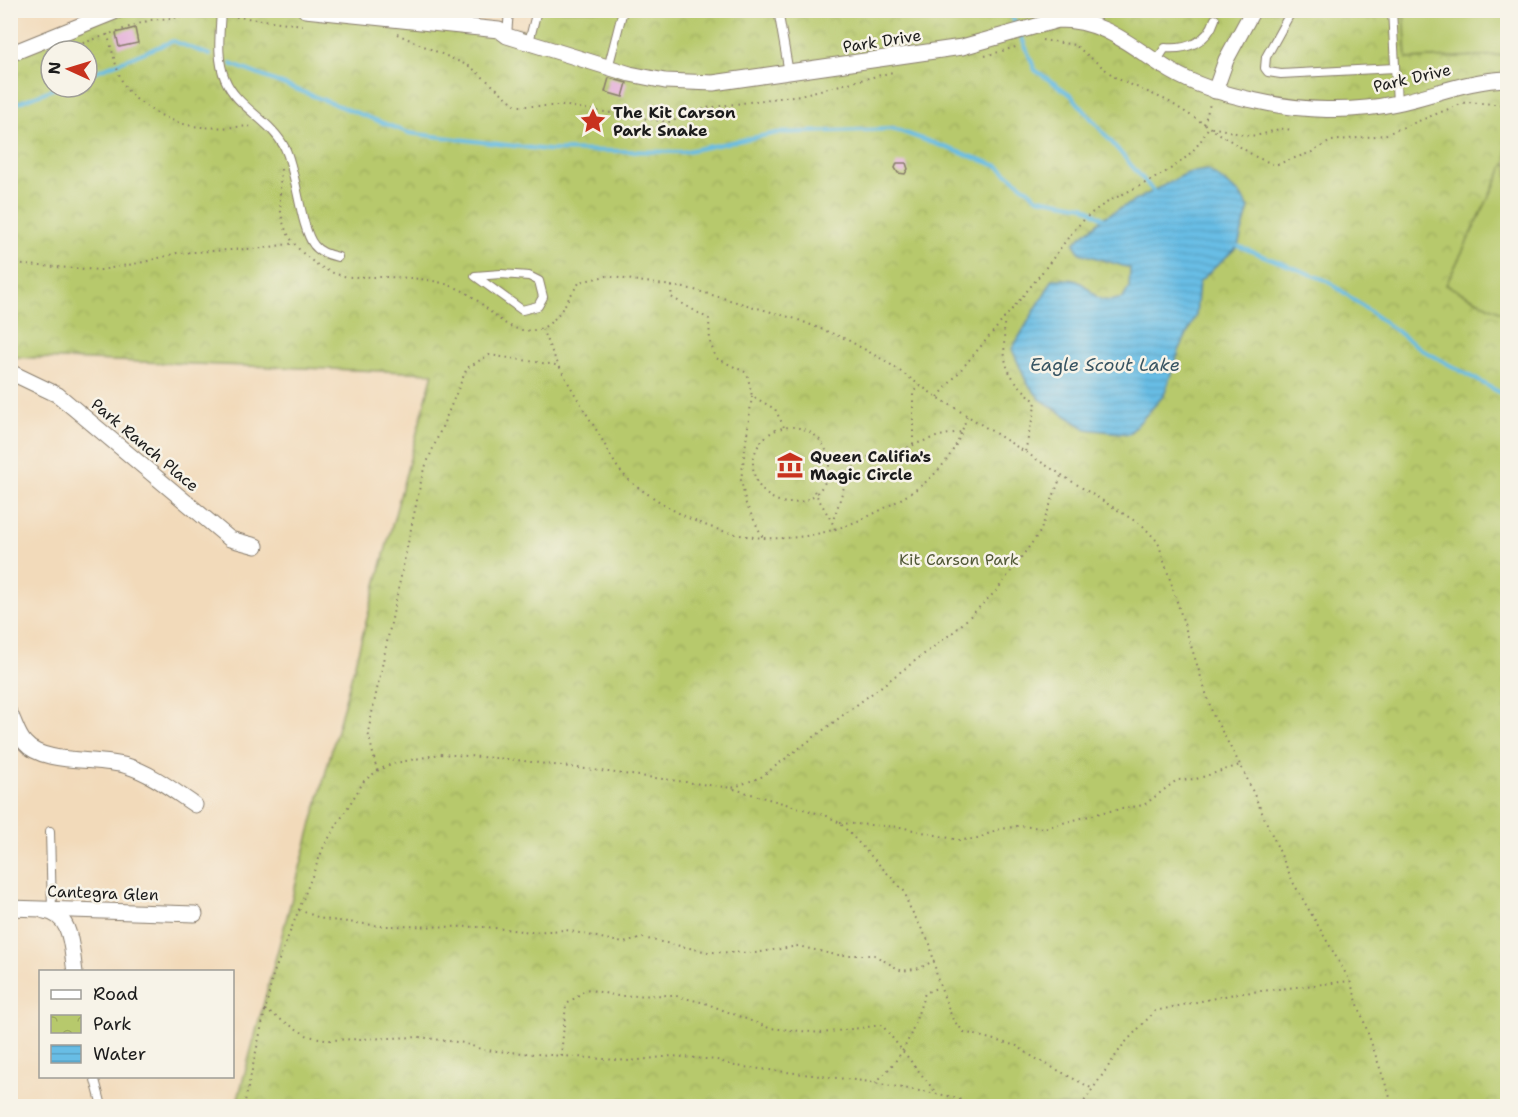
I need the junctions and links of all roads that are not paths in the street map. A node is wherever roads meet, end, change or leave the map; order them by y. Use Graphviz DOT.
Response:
graph roads {
  1 [pos="119,10"];
  2 [pos="305,10"];
  3 [pos="509,10"];
  4 [pos="537,10"];
  5 [pos="623,10"];
  6 [pos="778,10"];
  7 [pos="1253,10"];
  8 [pos="1292,10"];
  9 [pos="1392,10"];
  10 [pos="342,12"];
  11 [pos="221,13"];
  12 [pos="1075,15"];
  13 [pos="1215,19"];
  14 [pos="507,36"];
  15 [pos="529,42"];
  16 [pos="10,54"];
  17 [pos="1156,62"];
  18 [pos="608,68"];
  19 [pos="1395,68"];
  20 [pos="789,73"];
  21 [pos="1508,79"];
  22 [pos="1215,91"];
  23 [pos="1396,103"];
  24 [pos="338,257"];
  25 [pos="522,310"];
  26 [pos="10,372"];
  27 [pos="256,546"];
  28 [pos="10,714"];
  29 [pos="195,805"];
  30 [pos="50,831"];
  31 [pos="10,908"];
  32 [pos="27,909"];
  33 [pos="52,909"];
  34 [pos="195,914"];
  35 [pos="75,970"];
  36 [pos="94,1078"];
  37 [pos="102,1107"];
  1 -- 16 [label="street"];
  2 -- 10 [label="street, Park Drive"];
  3 -- 14 [label="lane"];
  4 -- 15 [label="lane"];
  5 -- 18 [label="lane"];
  6 -- 20 [label="lane"];
  7 -- 22 [label="street"];
  8 -- 19 [label="lane"];
  9 -- 19 [label="lane"];
  10 -- 14 [label="street, Park Drive"];
  11 -- 24 [label="lane"];
  12 -- 17 [label="street, Park Drive"];
  12 -- 20 [label="street, Park Drive"];
  13 -- 17 [label="lane"];
  14 -- 15 [label="street, Park Drive"];
  15 -- 18 [label="street, Park Drive"];
  17 -- 22 [label="street, Park Drive"];
  18 -- 20 [label="street, Park Drive"];
  19 -- 23 [label="lane"];
  21 -- 23 [label="street, Park Drive"];
  22 -- 23 [label="street, Park Drive"];
  25 -- 25 [label="lane"];
  26 -- 27 [label="street, Park Ranch Place"];
  28 -- 29 [label="street"];
  30 -- 33 [label="lane"];
  31 -- 32 [label="street, Cantegra Glen"];
  32 -- 33 [label="street, Cantegra Glen"];
  32 -- 35 [label="street"];
  33 -- 34 [label="street, Cantegra Glen"];
  36 -- 37 [label="lane"];
}
